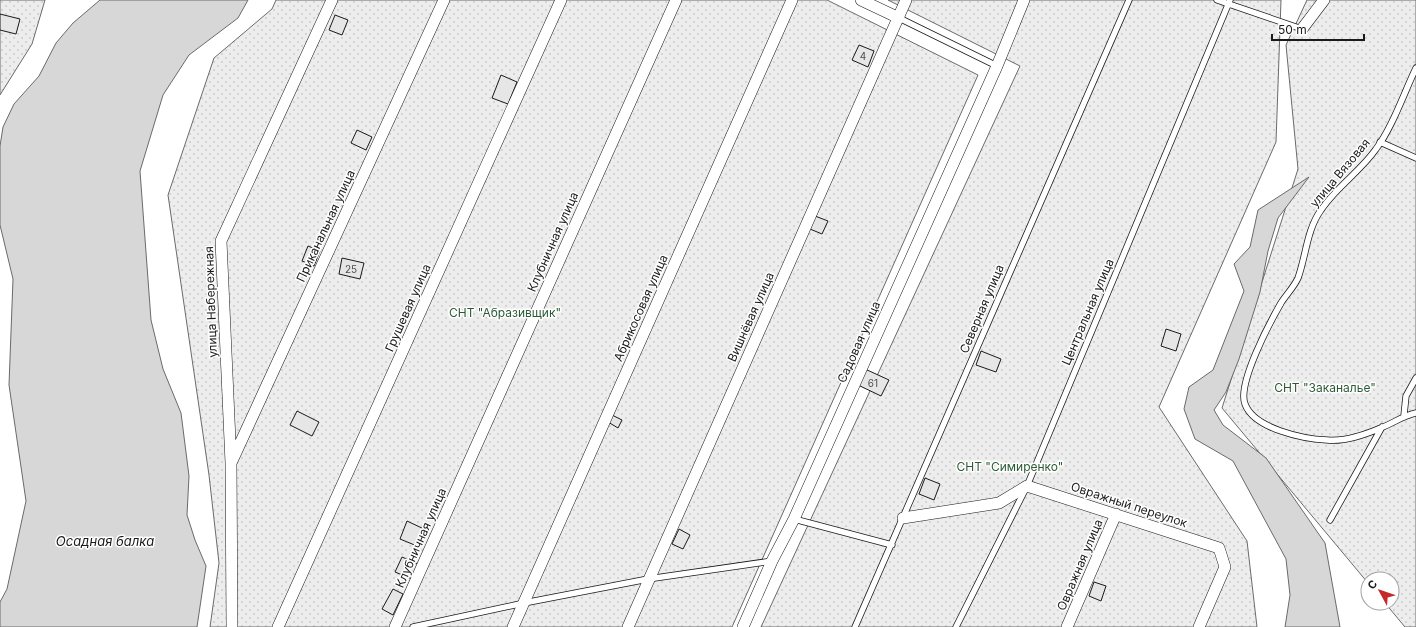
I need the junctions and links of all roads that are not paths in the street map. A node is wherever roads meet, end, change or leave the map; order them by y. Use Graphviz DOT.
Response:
graph roads {
  1 [pos="332,0"];
  2 [pos="444,0"];
  3 [pos="561,0"];
  4 [pos="676,0"];
  5 [pos="792,0"];
  6 [pos="861,0"];
  7 [pos="906,0"];
  8 [pos="1024,0"];
  9 [pos="1129,0"];
  10 [pos="1217,0"];
  11 [pos="1324,0"];
  12 [pos="1229,2"];
  13 [pos="899,18"];
  14 [pos="1302,29"];
  15 [pos="997,66"];
  16 [pos="1416,68"];
  17 [pos="1380,142"];
  18 [pos="1416,158"];
  19 [pos="1416,378"];
  20 [pos="1416,413"];
  21 [pos="1404,415"];
  22 [pos="1382,427"];
  23 [pos="231,463"];
  24 [pos="1027,486"];
  25 [pos="1116,514"];
  26 [pos="903,518"];
  27 [pos="794,519"];
  28 [pos="1330,520"];
  29 [pos="892,545"];
  30 [pos="772,561"];
  31 [pos="648,579"];
  32 [pos="524,603"];
  33 [pos="232,627"];
  34 [pos="278,627"];
  35 [pos="395,627"];
  36 [pos="413,627"];
  37 [pos="513,627"];
  38 [pos="628,627"];
  39 [pos="743,627"];
  40 [pos="855,627"];
  41 [pos="956,627"];
  42 [pos="1067,627"];
  43 [pos="1199,627"];
  1 -- 23 [label="street, улица Набережная"];
  2 -- 23 [label="street, Приканальная улица"];
  3 -- 34 [label="street, Грушевая улица"];
  4 -- 35 [label="street, Клубничная улица"];
  5 -- 32 [label="street, Абрикосовая улица"];
  6 -- 13 [label="street"];
  7 -- 13 [label="street, Вишнёвая улица"];
  8 -- 15 [label="street, Садовая улица"];
  9 -- 26 [label="lane, Северная улица"];
  10 -- 12 [label="lane"];
  11 -- 14 [label="street"];
  12 -- 14 [label="lane"];
  12 -- 24 [label="lane, Центральная улица"];
  13 -- 15 [label="lane"];
  13 -- 31 [label="street, Вишнёвая улица"];
  15 -- 27 [label="street, Садовая улица"];
  16 -- 17 [label="lane, улица Вязовая"];
  17 -- 18 [label="lane"];
  17 -- 22 [label="lane, улица Вязовая"];
  19 -- 21 [label="lane"];
  20 -- 21 [label="lane"];
  21 -- 22 [label="lane"];
  22 -- 28 [label="lane"];
  23 -- 33 [label="street, улица Набережная"];
  24 -- 25 [label="street, Овражный переулок"];
  24 -- 26 [label="street"];
  24 -- 41 [label="lane, Центральная улица"];
  25 -- 42 [label="street, Овражная улица"];
  25 -- 43 [label="street, Овражный переулок"];
  26 -- 29 [label="lane, Северная улица"];
  27 -- 29 [label="lane"];
  27 -- 30 [label="street, Садовая улица"];
  29 -- 40 [label="lane, Северная улица"];
  30 -- 31 [label="lane"];
  30 -- 39 [label="street, Садовая улица"];
  31 -- 32 [label="lane"];
  31 -- 38 [label="street, Вишнёвая улица"];
  32 -- 36 [label="lane"];
  32 -- 37 [label="street, Абрикосовая улица"];
}
